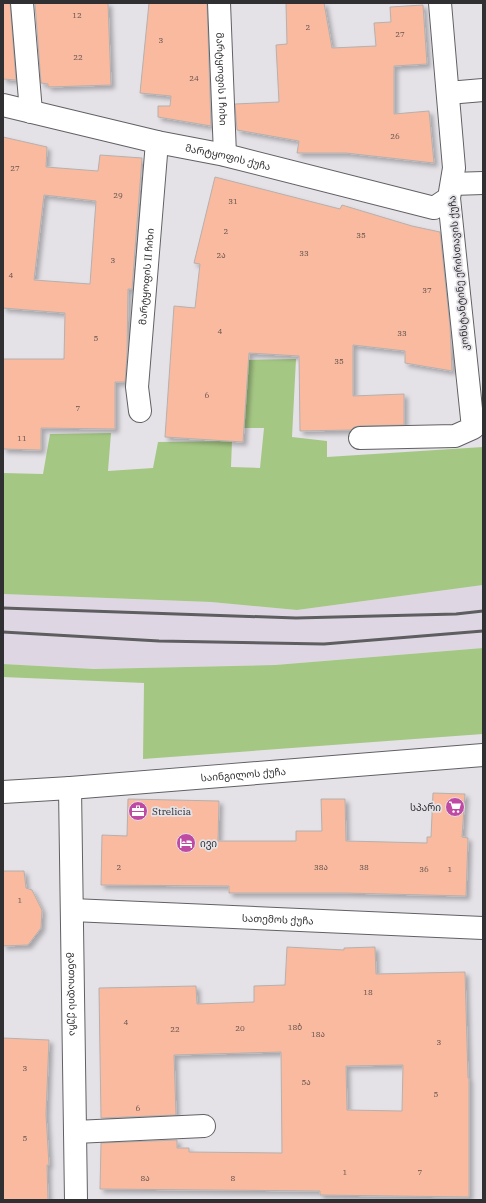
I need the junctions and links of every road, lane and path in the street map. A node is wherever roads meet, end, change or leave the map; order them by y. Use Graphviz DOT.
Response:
graph roads {
  1 [pos="22,3"];
  2 [pos="219,3"];
  3 [pos="440,3"];
  4 [pos="483,90"];
  5 [pos="448,93"];
  6 [pos="3,105"];
  7 [pos="31,112"];
  8 [pos="157,142"];
  9 [pos="225,155"];
  10 [pos="483,183"];
  11 [pos="450,191"];
  12 [pos="140,411"];
  13 [pos="360,438"];
  14 [pos="483,755"];
  15 [pos="70,788"];
  16 [pos="3,792"];
  17 [pos="72,910"];
  18 [pos="483,928"];
  19 [pos="204,1126"];
  20 [pos="75,1132"];
  21 [pos="76,1200"];
  1 -- 7 [label="street"];
  2 -- 9 [label="street, მარტყოფის I ჩიხი"];
  3 -- 5 [label="street, კონსტანტინე ერისთავის ქუჩა"];
  4 -- 5 [label="street"];
  5 -- 11 [label="street, კონსტანტინე ერისთავის ქუჩა"];
  6 -- 7 [label="street, მარტყოფის ქუჩა"];
  7 -- 8 [label="street, მარტყოფის ქუჩა"];
  8 -- 9 [label="street, მარტყოფის ქუჩა"];
  8 -- 12 [label="street, მარტყოფის II ჩიხი"];
  9 -- 11 [label="street, მარტყოფის ქუჩა"];
  10 -- 11 [label="street"];
  11 -- 13 [label="street, კონსტანტინე ერისთავის ქუჩა"];
  14 -- 15 [label="street, საინგილოს ქუჩა"];
  15 -- 16 [label="street, საინგილოს ქუჩა"];
  15 -- 17 [label="street, განთიადის ქუჩა"];
  17 -- 18 [label="street, სათემოს ქუჩა"];
  17 -- 20 [label="street, განთიადის ქუჩა"];
  19 -- 20 [label="street"];
  20 -- 21 [label="street, განთიადის ქუჩა"];
}
